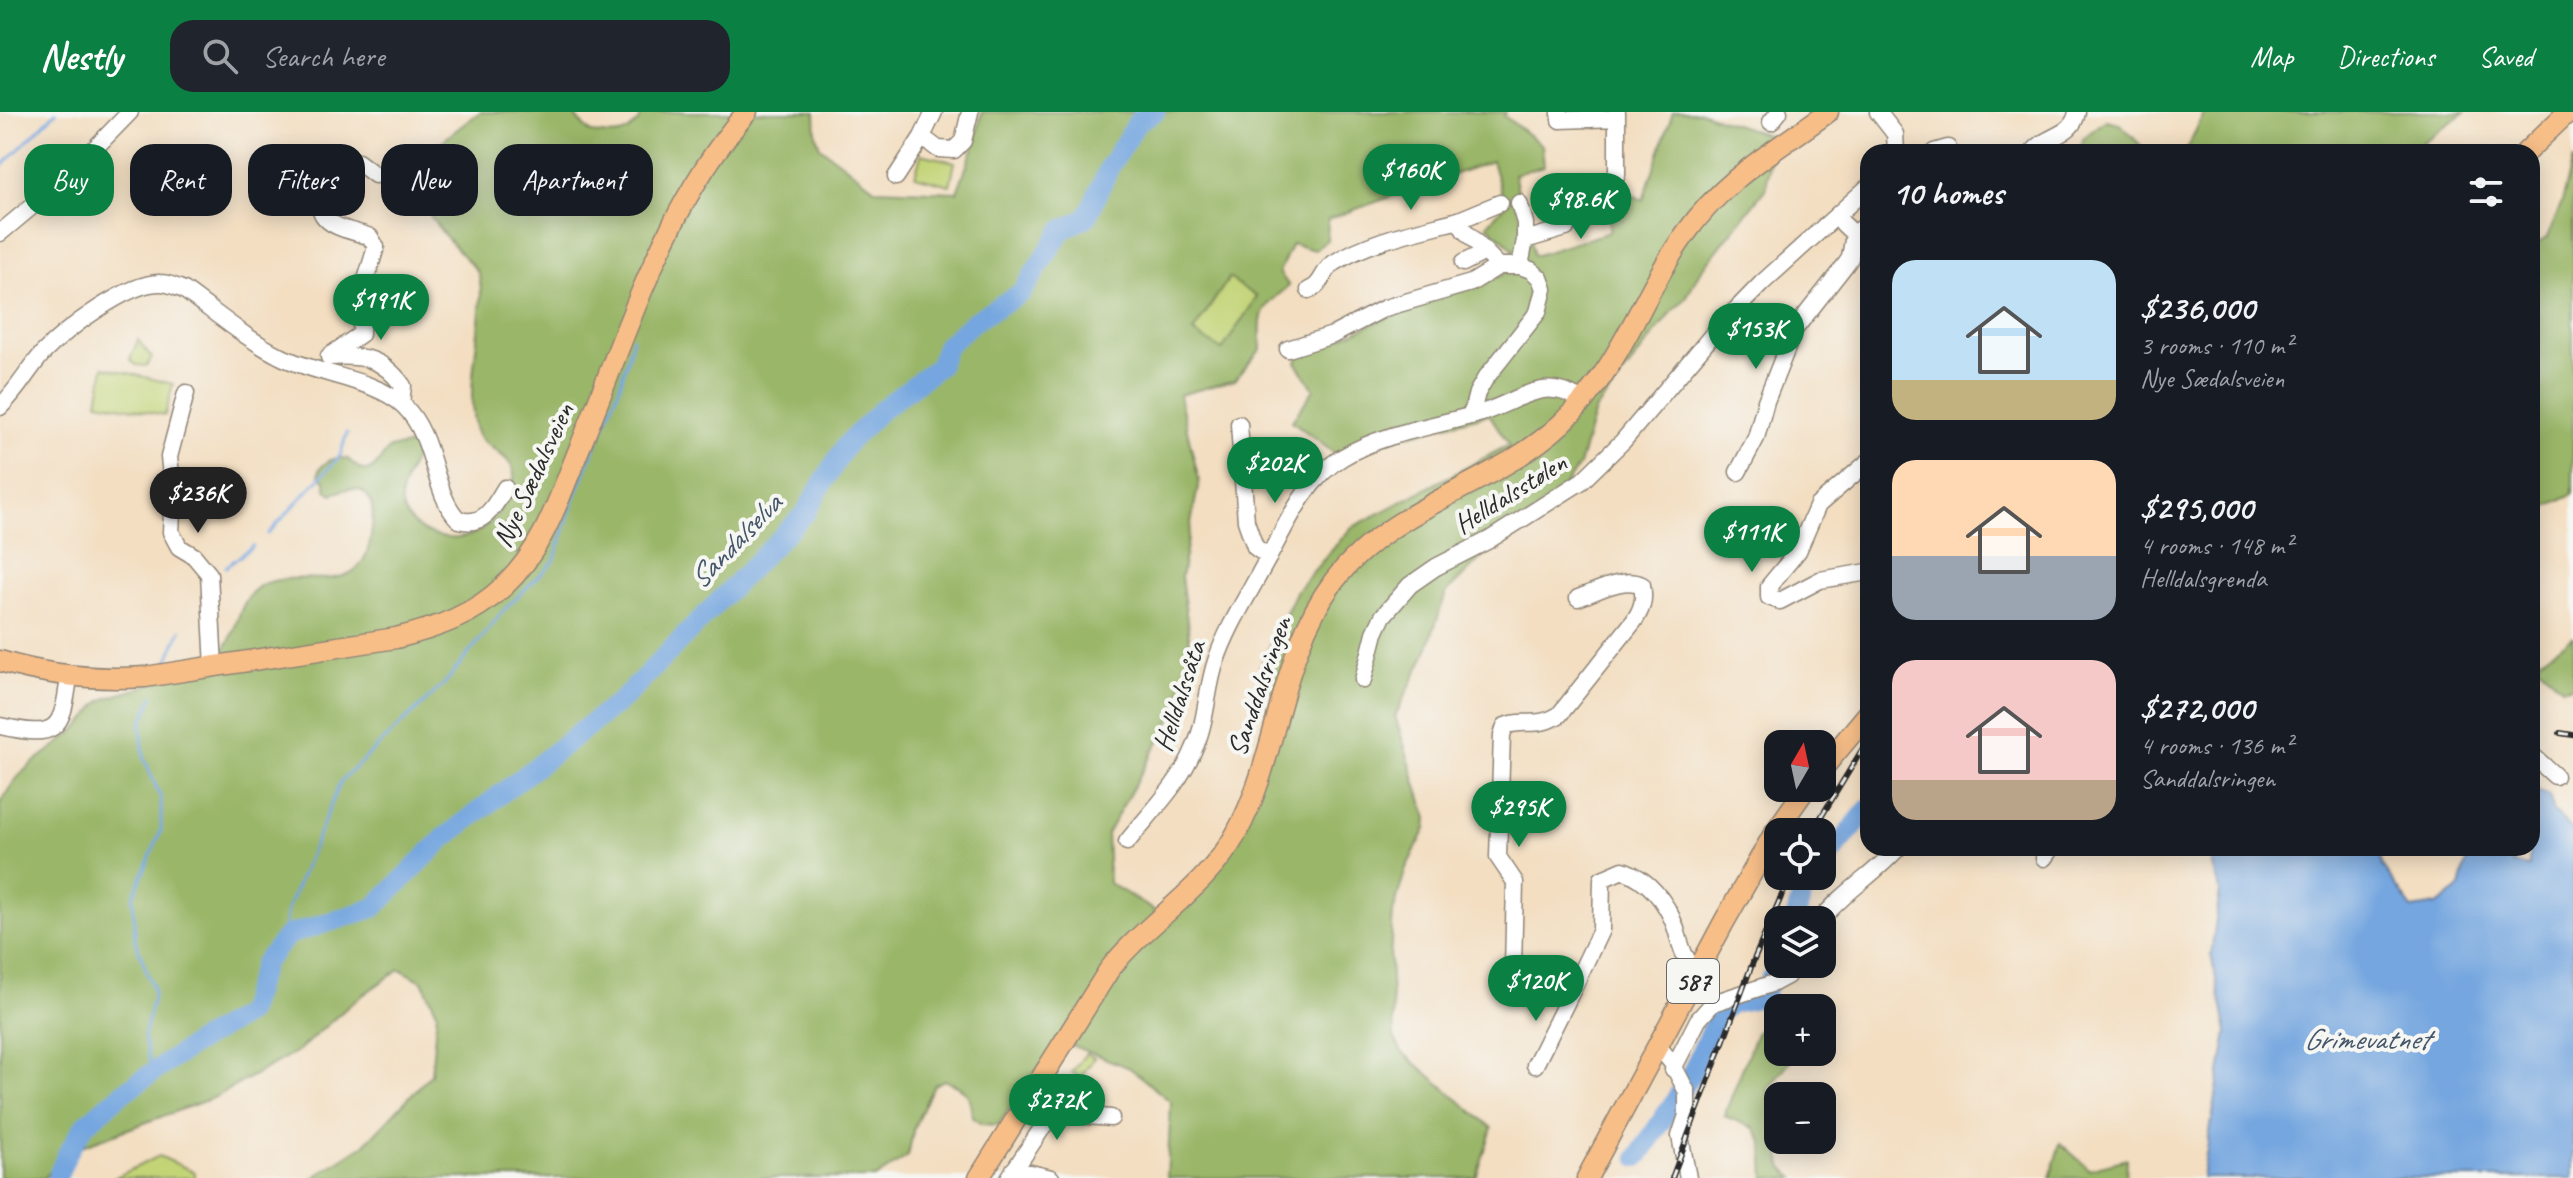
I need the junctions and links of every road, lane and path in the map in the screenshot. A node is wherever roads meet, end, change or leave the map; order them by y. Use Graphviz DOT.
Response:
graph roads {
  1 [pos="130,112"];
  2 [pos="747,112"];
  3 [pos="934,112"];
  4 [pos="970,112"];
  5 [pos="1560,112"];
  6 [pos="1828,112"];
  7 [pos="1878,112"];
  8 [pos="2077,112"];
  9 [pos="2568,112"];
  10 [pos="1617,115"];
  11 [pos="922,137"];
  12 [pos="1896,144"];
  13 [pos="2042,144"];
  14 [pos="2534,144"];
  15 [pos="375,175"];
  16 [pos="1617,175"];
  17 [pos="896,177"];
  18 [pos="1567,187"];
  19 [pos="1860,194"];
  20 [pos="1500,203"];
  21 [pos="1519,203"];
  22 [pos="1836,217"];
  23 [pos="1459,220"];
  24 [pos="1860,229"];
  25 [pos="1860,232"];
  26 [pos="0,233"];
  27 [pos="1525,240"];
  28 [pos="1485,252"];
  29 [pos="1463,263"];
  30 [pos="1499,266"];
  31 [pos="1520,266"];
  32 [pos="1309,290"];
  33 [pos="1288,349"];
  34 [pos="329,356"];
  35 [pos="312,367"];
  36 [pos="186,393"];
  37 [pos="1582,402"];
  38 [pos="401,403"];
  39 [pos="0,407"];
  40 [pos="1471,416"];
  41 [pos="1239,424"];
  42 [pos="1860,469"];
  43 [pos="1738,472"];
  44 [pos="505,488"];
  45 [pos="1269,557"];
  46 [pos="1860,573"];
  47 [pos="1578,598"];
  48 [pos="0,661"];
  49 [pos="214,667"];
  50 [pos="69,677"];
  51 [pos="1363,680"];
  52 [pos="1860,724"];
  53 [pos="0,726"];
  54 [pos="1836,752"];
  55 [pos="2540,762"];
  56 [pos="2555,776"];
  57 [pos="1796,802"];
  58 [pos="1127,842"];
  59 [pos="1890,856"];
  60 [pos="1832,906"];
  61 [pos="1698,971"];
  62 [pos="1783,978"];
  63 [pos="1569,997"];
  64 [pos="1653,1054"];
  65 [pos="1535,1065"];
  66 [pos="1679,1079"];
  67 [pos="1111,1118"];
  68 [pos="1012,1174"];
  69 [pos="979,1178"];
  70 [pos="1051,1178"];
  71 [pos="1587,1178"];
  72 [pos="1688,1178"];
  1 -- 26 [label="street"];
  2 -- 49 [label="main road, Nye Sædalsveien"];
  3 -- 11 [label="street"];
  4 -- 11 [label="street"];
  5 -- 10 [label="street"];
  6 -- 37 [label="main road, Sanddalsringen"];
  7 -- 12 [label="street"];
  8 -- 13 [label="street"];
  9 -- 14 [label="main road"];
  10 -- 16 [label="street"];
  11 -- 17 [label="street"];
  15 -- 34 [label="street"];
  18 -- 27 [label="street"];
  19 -- 22 [label="street, Helldalsstølen"];
  20 -- 23 [label="street"];
  21 -- 27 [label="street"];
  22 -- 24 [label="street"];
  22 -- 51 [label="street, Helldalsstølen"];
  23 -- 28 [label="street"];
  23 -- 32 [label="street"];
  25 -- 43 [label="street"];
  27 -- 31 [label="street"];
  28 -- 29 [label="street"];
  28 -- 30 [label="street"];
  30 -- 31 [label="street"];
  30 -- 33 [label="street"];
  31 -- 40 [label="street"];
  34 -- 35 [label="street"];
  34 -- 38 [label="street"];
  35 -- 38 [label="street"];
  35 -- 39 [label="street"];
  36 -- 49 [label="street"];
  37 -- 40 [label="street, Helldalssåta"];
  37 -- 69 [label="main road, Sanddalsringen"];
  38 -- 44 [label="street"];
  40 -- 45 [label="street, Helldalssåta"];
  41 -- 45 [label="street"];
  42 -- 46 [label="street"];
  45 -- 58 [label="street, Helldalssåta"];
  47 -- 63 [label="street"];
  48 -- 50 [label="main road, Nye Sædalsveien"];
  49 -- 50 [label="main road, Nye Sædalsveien"];
  50 -- 53 [label="street"];
  52 -- 54 [label="main road"];
  55 -- 56 [label="street"];
  57 -- 61 [label="main road, 587"];
  59 -- 60 [label="street"];
  61 -- 63 [label="street"];
  61 -- 64 [label="main road, 587"];
  62 -- 66 [label="street"];
  63 -- 65 [label="street"];
  64 -- 66 [label="street"];
  64 -- 71 [label="main road, 587"];
  66 -- 72 [label="street"];
  67 -- 68 [label="street"];
  68 -- 70 [label="street"];
}
